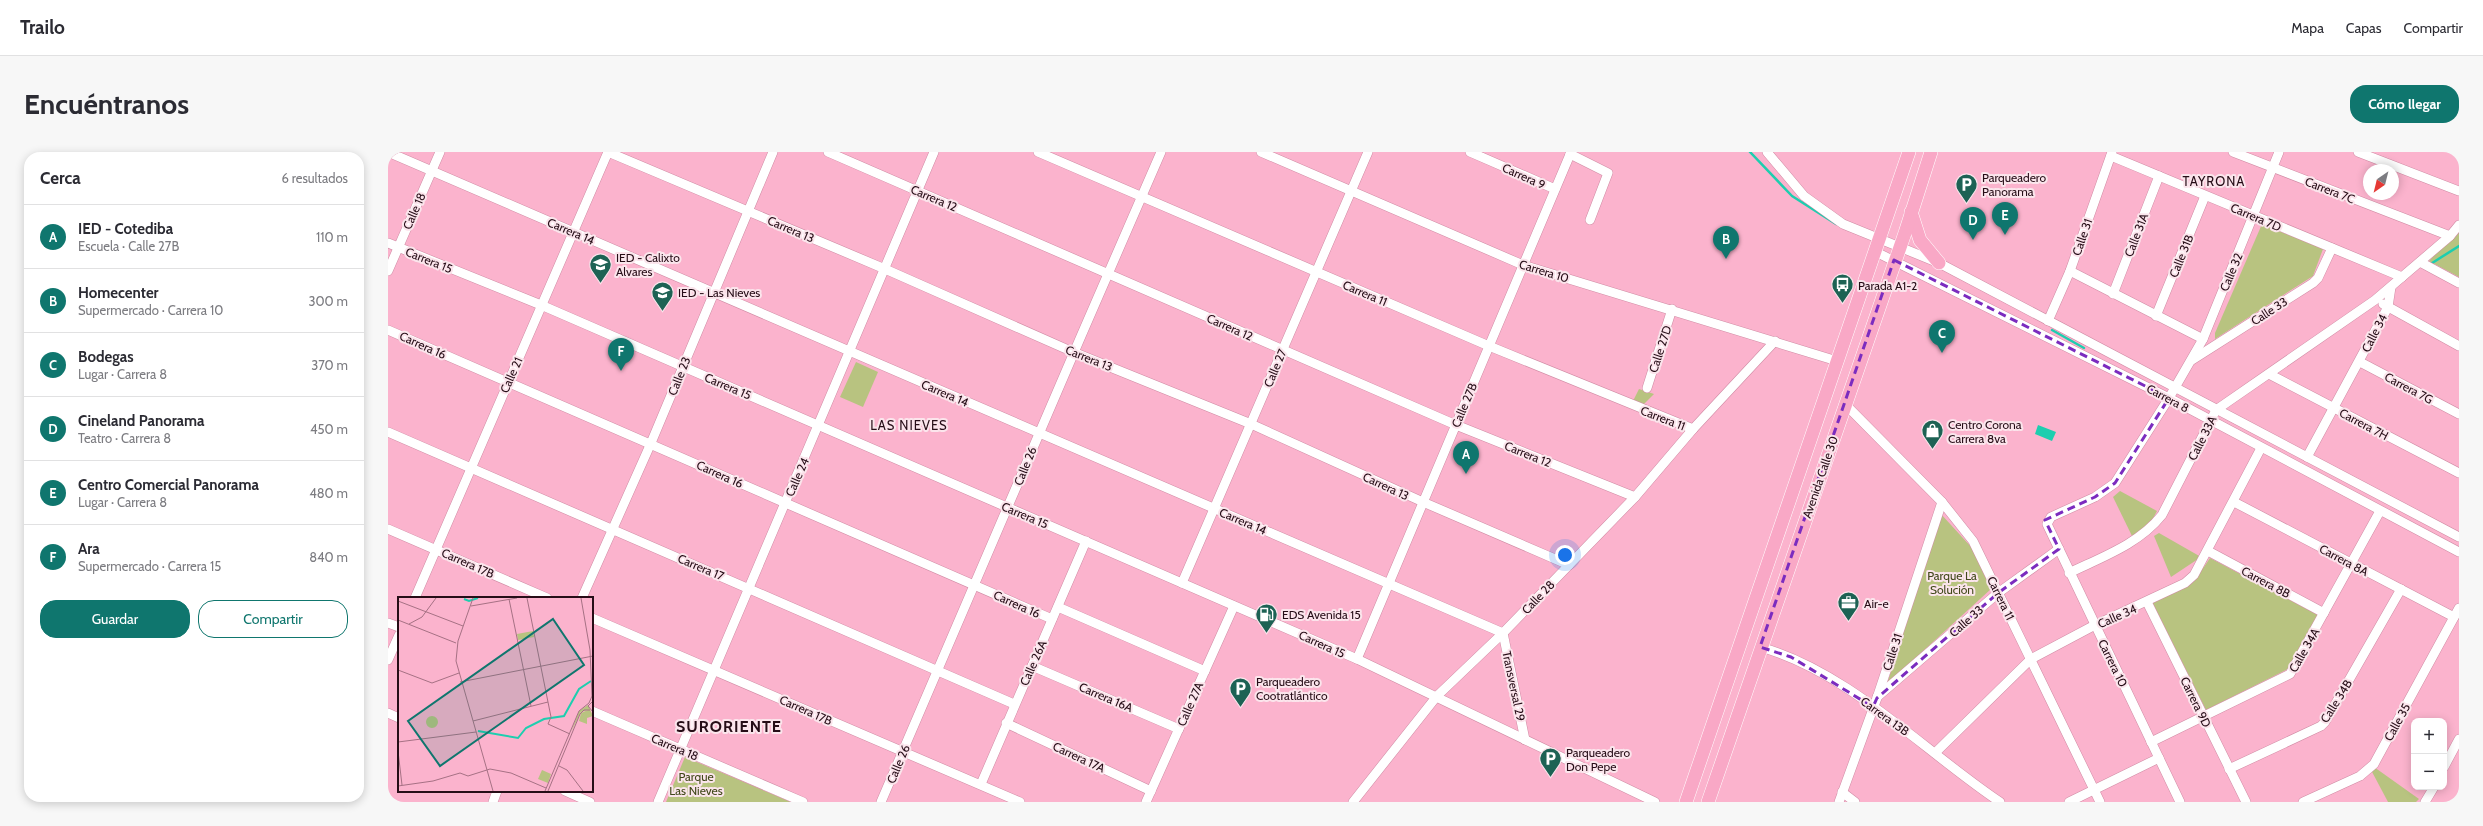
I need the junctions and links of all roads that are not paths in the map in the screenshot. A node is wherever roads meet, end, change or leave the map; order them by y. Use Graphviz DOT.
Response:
graph roads {
  1 [pos="388,152"];
  2 [pos="440,152"];
  3 [pos="608,152"];
  4 [pos="772,152"];
  5 [pos="828,152"];
  6 [pos="934,152"];
  7 [pos="1038,152"];
  8 [pos="1161,152"];
  9 [pos="1261,152"];
  10 [pos="1368,152"];
  11 [pos="1470,152"];
  12 [pos="1767,152"];
  13 [pos="1909,152"];
  14 [pos="1931,152"];
  15 [pos="2233,152"];
  16 [pos="2279,152"];
  17 [pos="2358,152"];
  18 [pos="1571,153"];
  19 [pos="2111,154"];
  20 [pos="2375,155"];
  21 [pos="2273,168"];
  22 [pos="432,171"];
  23 [pos="2159,176"];
  24 [pos="1555,189"];
  25 [pos="918,191"];
  26 [pos="2459,191"];
  27 [pos="1351,192"];
  28 [pos="1141,196"];
  29 [pos="2205,196"];
  30 [pos="748,211"];
  31 [pos="1911,212"];
  32 [pos="2254,217"];
  33 [pos="1590,220"];
  34 [pos="2459,225"];
  35 [pos="573,232"];
  36 [pos="2450,236"];
  37 [pos="1880,237"];
  38 [pos="388,243"];
  39 [pos="1900,246"];
  40 [pos="398,247"];
  41 [pos="2332,248"];
  42 [pos="1874,251"];
  43 [pos="1894,260"];
  44 [pos="2420,262"];
  45 [pos="1938,263"];
  46 [pos="1523,265"];
  47 [pos="886,269"];
  48 [pos="388,271"];
  49 [pos="2070,271"];
  50 [pos="1107,272"];
  51 [pos="1317,272"];
  52 [pos="2402,277"];
  53 [pos="2459,283"];
  54 [pos="2391,287"];
  55 [pos="713,292"];
  56 [pos="2113,294"];
  57 [pos="2375,300"];
  58 [pos="541,306"];
  59 [pos="2388,307"];
  60 [pos="1672,309"];
  61 [pos="2156,316"];
  62 [pos="2048,321"];
  63 [pos="388,330"];
  64 [pos="2203,339"];
  65 [pos="1775,341"];
  66 [pos="1489,346"];
  67 [pos="2459,346"];
  68 [pos="1283,351"];
  69 [pos="850,352"];
  70 [pos="1073,352"];
  71 [pos="1838,361"];
  72 [pos="2191,361"];
  73 [pos="2360,362"];
  74 [pos="683,367"];
  75 [pos="2270,374"];
  76 [pos="507,382"];
  77 [pos="1647,388"];
  78 [pos="2175,388"];
  79 [pos="2169,398"];
  80 [pos="1845,404"];
  81 [pos="2334,408"];
  82 [pos="2216,410"];
  83 [pos="2459,414"];
  84 [pos="2210,422"];
  85 [pos="1251,424"];
  86 [pos="1456,425"];
  87 [pos="820,426"];
  88 [pos="1693,429"];
  89 [pos="388,432"];
  90 [pos="1038,432"];
  91 [pos="651,443"];
  92 [pos="2262,448"];
  93 [pos="2307,457"];
  94 [pos="470,468"];
  95 [pos="2459,474"];
  96 [pos="1635,497"];
  97 [pos="1423,502"];
  98 [pos="1942,502"];
  99 [pos="2234,502"];
  100 [pos="785,503"];
  101 [pos="1008,508"];
  102 [pos="1214,509"];
  103 [pos="2380,510"];
  104 [pos="388,528"];
  105 [pos="613,529"];
  106 [pos="2459,537"];
  107 [pos="1086,542"];
  108 [pos="436,549"];
  109 [pos="2058,549"];
  110 [pos="2208,551"];
  111 [pos="2459,552"];
  112 [pos="2352,564"];
  113 [pos="1569,565"];
  114 [pos="2069,573"];
  115 [pos="1182,583"];
  116 [pos="1388,584"];
  117 [pos="975,586"];
  118 [pos="750,588"];
  119 [pos="2401,589"];
  120 [pos="1998,593"];
  121 [pos="415,597"];
  122 [pos="545,597"];
  123 [pos="582,597"];
  124 [pos="2147,602"];
  125 [pos="1234,606"];
  126 [pos="1058,607"];
  127 [pos="2459,608"];
  128 [pos="2324,613"];
  129 [pos="2454,617"];
  130 [pos="593,618"];
  131 [pos="1052,619"];
  132 [pos="388,622"];
  133 [pos="2095,625"];
  134 [pos="398,627"];
  135 [pos="1503,633"];
  136 [pos="398,637"];
  137 [pos="1760,647"];
  138 [pos="1357,659"];
  139 [pos="2031,659"];
  140 [pos="388,660"];
  141 [pos="1032,666"];
  142 [pos="715,670"];
  143 [pos="938,671"];
  144 [pos="1205,671"];
  145 [pos="1437,696"];
  146 [pos="1877,698"];
  147 [pos="1014,704"];
  148 [pos="1873,707"];
  149 [pos="593,711"];
  150 [pos="388,713"];
  151 [pos="2203,717"];
  152 [pos="398,718"];
  153 [pos="1006,723"];
  154 [pos="1179,729"];
  155 [pos="2459,739"];
  156 [pos="1525,740"];
  157 [pos="2151,742"];
  158 [pos="680,750"];
  159 [pos="2456,752"];
  160 [pos="903,753"];
  161 [pos="1935,754"];
  162 [pos="2159,758"];
  163 [pos="2447,763"];
  164 [pos="2229,769"];
  165 [pos="980,784"];
  166 [pos="2094,790"];
  167 [pos="2433,790"];
  168 [pos="1151,791"];
  169 [pos="497,792"];
  170 [pos="567,792"];
  171 [pos="1842,792"];
  172 [pos="2428,801"];
  173 [pos="493,802"];
  174 [pos="590,802"];
  175 [pos="658,802"];
  176 [pos="802,802"];
  177 [pos="881,802"];
  178 [pos="1020,802"];
  179 [pos="1146,802"];
  180 [pos="1353,802"];
  181 [pos="1655,802"];
  182 [pos="1686,802"];
  183 [pos="1708,802"];
  184 [pos="1839,802"];
  185 [pos="1855,802"];
  186 [pos="2000,802"];
  187 [pos="2069,802"];
  188 [pos="2100,802"];
  189 [pos="2180,802"];
  190 [pos="2246,802"];
  191 [pos="2303,802"];
  1 -- 22 [label="street, Carrera 14"];
  2 -- 22 [label="street, Calle 18"];
  3 -- 30 [label="street, Carrera 13"];
  3 -- 35 [label="street, Calle 21"];
  4 -- 30 [label="street, Calle 23"];
  5 -- 25 [label="street, Carrera 12"];
  6 -- 25 [label="street, Calle 24"];
  7 -- 28 [label="street, Carrera 11"];
  8 -- 28 [label="street, Calle 26"];
  9 -- 27 [label="street, Carrera 10"];
  10 -- 27 [label="street, Calle 27"];
  11 -- 24 [label="street, Carrera 9"];
  12 -- 37 [label="street, Carrera 8"];
  13 -- 37 [label="highway, Avenida Calle 30"];
  14 -- 31 [label="highway, Avenida Calle 30"];
  15 -- 21 [label="street, Carrera 7C"];
  16 -- 21 [label="street, Calle 32"];
  17 -- 20 [label="street"];
  18 -- 24 [label="street, Calle 27B"];
  18 -- 33 [label="street"];
  19 -- 23 [label="street, Carrera 7D"];
  19 -- 49 [label="street, Calle 31"];
  20 -- 26 [label="street"];
  21 -- 32 [label="street, Calle 32"];
  21 -- 36 [label="street, Carrera 7C"];
  22 -- 35 [label="street, Carrera 14"];
  22 -- 40 [label="street, Calle 18"];
  23 -- 29 [label="street, Carrera 7D"];
  23 -- 56 [label="street, Calle 31A"];
  24 -- 46 [label="street, Calle 27B"];
  25 -- 47 [label="street, Calle 24"];
  25 -- 50 [label="street, Carrera 12"];
  27 -- 46 [label="street, Carrera 10"];
  27 -- 51 [label="street, Calle 27"];
  28 -- 50 [label="street, Calle 26"];
  28 -- 51 [label="street, Carrera 11"];
  29 -- 32 [label="street, Carrera 7D"];
  29 -- 61 [label="street, Calle 31B"];
  30 -- 47 [label="street, Carrera 13"];
  30 -- 55 [label="street, Calle 23"];
  31 -- 39 [label="highway, Avenida Calle 30"];
  31 -- 45 [label="highway"];
  32 -- 41 [label="street, Carrera 7D"];
  32 -- 64 [label="street, Calle 32"];
  34 -- 36 [label="street"];
  35 -- 55 [label="street, Carrera 14"];
  35 -- 58 [label="street, Calle 21"];
  36 -- 44 [label="street"];
  37 -- 39 [label="street, Carrera 8"];
  37 -- 42 [label="highway, Avenida Calle 30"];
  38 -- 40 [label="street, Carrera 15"];
  39 -- 43 [label="highway, Avenida Calle 30"];
  39 -- 45 [label="street, Carrera 8"];
  40 -- 48 [label="street, Calle 18"];
  40 -- 58 [label="street, Carrera 15"];
  41 -- 52 [label="street, Carrera 7D"];
  41 -- 72 [label="street, Calle 33"];
  42 -- 43 [label="street, Carrera 8"];
  42 -- 71 [label="highway, Avenida Calle 30"];
  43 -- 79 [label="street, Carrera 8"];
  43 -- 80 [label="highway, Avenida Calle 30"];
  44 -- 52 [label="street"];
  44 -- 53 [label="street"];
  45 -- 62 [label="street, Carrera 8"];
  46 -- 60 [label="street, Carrera 10"];
  46 -- 66 [label="street, Calle 27B"];
  47 -- 69 [label="street, Calle 24"];
  47 -- 70 [label="street, Carrera 13"];
  49 -- 56 [label="street"];
  49 -- 62 [label="street, Calle 31"];
  50 -- 68 [label="street, Carrera 12"];
  50 -- 70 [label="street, Calle 26"];
  51 -- 66 [label="street, Carrera 11"];
  51 -- 68 [label="street, Calle 27"];
  52 -- 54 [label="street"];
  54 -- 57 [label="street, Calle 33A"];
  54 -- 59 [label="street, Calle 34"];
  55 -- 69 [label="street, Carrera 14"];
  55 -- 74 [label="street, Calle 23"];
  56 -- 61 [label="street"];
  57 -- 59 [label="street"];
  57 -- 75 [label="street, Calle 33A"];
  58 -- 74 [label="street, Carrera 15"];
  58 -- 76 [label="street, Calle 21"];
  59 -- 67 [label="street"];
  59 -- 73 [label="street, Calle 34"];
  60 -- 65 [label="street, Carrera 10"];
  60 -- 77 [label="street, Calle 27D"];
  61 -- 64 [label="street"];
  62 -- 78 [label="street, Carrera 8"];
  63 -- 76 [label="street, Carrera 16"];
  64 -- 72 [label="street, Calle 32"];
  65 -- 71 [label="street, Carrera 10"];
  65 -- 88 [label="street, Calle 28"];
  66 -- 86 [label="street, Calle 27B"];
  66 -- 88 [label="street, Carrera 11"];
  68 -- 85 [label="street, Calle 27"];
  68 -- 86 [label="street, Carrera 12"];
  69 -- 87 [label="street, Calle 24"];
  69 -- 90 [label="street, Carrera 14"];
  70 -- 85 [label="street, Carrera 13"];
  70 -- 90 [label="street, Calle 26"];
  71 -- 182 [label="highway, Avenida Calle 30"];
  72 -- 78 [label="street, Calle 32"];
  73 -- 81 [label="street, Calle 34"];
  73 -- 83 [label="street, Carrera 7G"];
  74 -- 87 [label="street, Carrera 15"];
  74 -- 91 [label="street, Calle 23"];
  75 -- 81 [label="street, Carrera 7H"];
  75 -- 82 [label="street, Calle 33A"];
  76 -- 91 [label="street, Carrera 16"];
  76 -- 94 [label="street, Calle 21"];
  78 -- 79 [label="street"];
  78 -- 82 [label="street, Carrera 8"];
  79 -- 84 [label="street, Carrera 8"];
  79 -- 109 [label="street, Carrera 10"];
  80 -- 98 [label="street, Carrera 11"];
  80 -- 137 [label="highway, Avenida Calle 30"];
  81 -- 93 [label="street, Calle 34"];
  81 -- 95 [label="street, Carrera 7H"];
  82 -- 84 [label="street, Calle 33A"];
  82 -- 93 [label="street, Carrera 8"];
  84 -- 92 [label="street, Carrera 8"];
  84 -- 114 [label="street, Calle 33A"];
  85 -- 97 [label="street, Carrera 13"];
  85 -- 102 [label="street, Calle 27"];
  86 -- 96 [label="street, Carrera 12"];
  86 -- 97 [label="street, Calle 27B"];
  87 -- 100 [label="street, Calle 24"];
  87 -- 101 [label="street, Carrera 15"];
  88 -- 96 [label="street, Calle 28"];
  89 -- 94 [label="street, Carrera 17"];
  90 -- 101 [label="street, Calle 26"];
  90 -- 102 [label="street, Carrera 14"];
  91 -- 100 [label="street, Carrera 16"];
  91 -- 105 [label="street, Calle 23"];
  92 -- 99 [label="street, Calle 34"];
  92 -- 103 [label="street, Carrera 8"];
  93 -- 106 [label="street, Carrera 8"];
  94 -- 105 [label="street, Carrera 17"];
  94 -- 108 [label="street, Calle 21"];
  96 -- 113 [label="street, Calle 28"];
  97 -- 113 [label="street, Carrera 13"];
  97 -- 116 [label="street, Calle 27B"];
  98 -- 120 [label="street, Carrera 11"];
  98 -- 146 [label="street, Calle 31"];
  99 -- 110 [label="street, Calle 34"];
  99 -- 112 [label="street, Carrera 8A"];
  100 -- 117 [label="street, Carrera 16"];
  100 -- 118 [label="street, Calle 24"];
  101 -- 107 [label="street, Carrera 15"];
  101 -- 117 [label="street, Calle 26"];
  102 -- 115 [label="street, Calle 27"];
  102 -- 116 [label="street, Carrera 14"];
  103 -- 111 [label="street, Carrera 8"];
  103 -- 112 [label="street, Calle 34A"];
  104 -- 108 [label="street, Carrera 17B"];
  105 -- 118 [label="street, Carrera 17"];
  105 -- 123 [label="street, Calle 23"];
  107 -- 115 [label="street, Carrera 15"];
  107 -- 126 [label="street, Calle 26A"];
  108 -- 121 [label="street, Calle 21"];
  108 -- 122 [label="street, Carrera 17B"];
  109 -- 114 [label="street, Carrera 10"];
  109 -- 120 [label="street, Calle 33"];
  110 -- 124 [label="street, Calle 34"];
  110 -- 128 [label="street, Carrera 8B"];
  112 -- 119 [label="street, Carrera 8A"];
  112 -- 128 [label="street, Calle 34A"];
  113 -- 135 [label="street, Calle 28"];
  114 -- 133 [label="street, Carrera 10"];
  115 -- 125 [label="street, Carrera 15"];
  116 -- 135 [label="street, Carrera 14"];
  116 -- 138 [label="street, Calle 27B"];
  117 -- 131 [label="street, Carrera 16"];
  117 -- 143 [label="street, Calle 26"];
  118 -- 142 [label="street, Calle 24"];
  118 -- 143 [label="street, Carrera 17"];
  119 -- 129 [label="street, Carrera 8A"];
  119 -- 164 [label="street, Calle 34B"];
  120 -- 139 [label="street, Carrera 11"];
  120 -- 146 [label="street, Calle 33"];
  124 -- 133 [label="street, Calle 34"];
  124 -- 151 [label="street, Carrera 9D"];
  125 -- 138 [label="street, Carrera 15"];
  125 -- 144 [label="street, Calle 27A"];
  126 -- 131 [label="street, Calle 26A"];
  126 -- 144 [label="street, Carrera 16"];
  127 -- 129 [label="street, Calle 35"];
  128 -- 151 [label="street, Calle 34A"];
  129 -- 191 [label="street, Calle 35"];
  130 -- 142 [label="street, Carrera 17B"];
  131 -- 141 [label="street, Calle 26A"];
  132 -- 134 [label="street"];
  133 -- 139 [label="street, Calle 34"];
  133 -- 157 [label="street, Carrera 10"];
  135 -- 145 [label="street, Calle 28"];
  135 -- 156 [label="street, Transversal 29"];
  136 -- 140 [label="street"];
  137 -- 148 [label="street, Carrera 13B"];
  137 -- 183 [label="highway, Avenida Calle 30"];
  138 -- 145 [label="street, Carrera 15"];
  139 -- 161 [label="street, Calle 34"];
  139 -- 166 [label="street, Carrera 11"];
  141 -- 147 [label="street, Calle 26A"];
  141 -- 154 [label="street, Carrera 16A"];
  142 -- 158 [label="street, Calle 24"];
  142 -- 160 [label="street, Carrera 17B"];
  143 -- 147 [label="street, Carrera 17"];
  143 -- 160 [label="street, Calle 26"];
  144 -- 154 [label="street, Calle 27A"];
  145 -- 156 [label="street, Carrera 15"];
  145 -- 180 [label="street, Calle 28"];
  146 -- 148 [label="street, Calle 31"];
  147 -- 153 [label="street, Calle 26A"];
  148 -- 161 [label="street, Carrera 13B"];
  148 -- 171 [label="street, Calle 31"];
  149 -- 158 [label="street, Carrera 18"];
  150 -- 152 [label="street"];
  151 -- 157 [label="street, Calle 34A"];
  151 -- 164 [label="street, Carrera 9D"];
  153 -- 165 [label="street, Calle 26A"];
  153 -- 168 [label="street, Carrera 17A"];
  154 -- 168 [label="street, Calle 27A"];
  155 -- 159 [label="street"];
  156 -- 181 [label="street, Carrera 15"];
  157 -- 162 [label="street, Carrera 10"];
  158 -- 175 [label="street, Calle 24"];
  158 -- 176 [label="street, Carrera 18"];
  159 -- 163 [label="street"];
  160 -- 165 [label="street, Carrera 17B"];
  160 -- 177 [label="street, Calle 26"];
  161 -- 186 [label="street, Carrera 13B"];
  162 -- 166 [label="street"];
  162 -- 189 [label="street, Carrera 10"];
  164 -- 190 [label="street, Carrera 9D"];
  165 -- 178 [label="street, Carrera 17B"];
  166 -- 187 [label="street"];
  166 -- 188 [label="street, Carrera 11"];
  167 -- 172 [label="street"];
  168 -- 179 [label="street, Calle 27A"];
  169 -- 173 [label="street"];
  170 -- 174 [label="street"];
  171 -- 184 [label="street, Calle 31"];
  171 -- 185 [label="street"];
}
